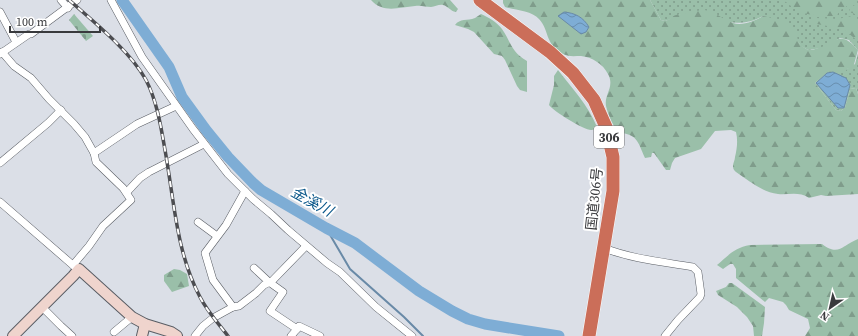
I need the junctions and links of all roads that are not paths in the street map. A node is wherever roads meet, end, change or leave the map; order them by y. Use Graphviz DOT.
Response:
graph roads {
  1 [pos="60,0"];
  2 [pos="77,0"];
  3 [pos="111,0"];
  4 [pos="480,0"];
  5 [pos="68,8"];
  6 [pos="0,12"];
  7 [pos="16,42"];
  8 [pos="1,53"];
  9 [pos="176,106"];
  10 [pos="61,110"];
  11 [pos="204,144"];
  12 [pos="94,153"];
  13 [pos="0,163"];
  14 [pos="247,191"];
  15 [pos="127,192"];
  16 [pos="0,202"];
  17 [pos="198,222"];
  18 [pos="217,236"];
  19 [pos="306,246"];
  20 [pos="604,248"];
  21 [pos="76,267"];
  22 [pos="254,268"];
  23 [pos="269,282"];
  24 [pos="42,307"];
  25 [pos="233,307"];
  26 [pos="132,317"];
  27 [pos="145,324"];
  28 [pos="297,329"];
  29 [pos="590,331"];
  30 [pos="114,332"];
  31 [pos="13,336"];
  32 [pos="72,336"];
  33 [pos="142,336"];
  34 [pos="177,336"];
  35 [pos="195,336"];
  36 [pos="291,336"];
  37 [pos="320,336"];
  38 [pos="412,336"];
  39 [pos="665,336"];
  1 -- 5 [label="street"];
  2 -- 5 [label="street"];
  3 -- 9 [label="street"];
  4 -- 20 [label="highway, 国道306号 / 306"];
  5 -- 7 [label="street"];
  6 -- 7 [label="street"];
  7 -- 8 [label="street"];
  8 -- 10 [label="street"];
  9 -- 11 [label="street"];
  9 -- 12 [label="street"];
  10 -- 12 [label="street"];
  10 -- 13 [label="street"];
  11 -- 14 [label="street"];
  11 -- 15 [label="street"];
  12 -- 15 [label="street"];
  14 -- 18 [label="street"];
  14 -- 19 [label="street"];
  15 -- 21 [label="street"];
  16 -- 21 [label="street"];
  17 -- 18 [label="street"];
  18 -- 25 [label="street"];
  19 -- 23 [label="street"];
  19 -- 38 [label="street"];
  20 -- 29 [label="highway, 国道306号 / 306"];
  20 -- 39 [label="street"];
  21 -- 24 [label="street"];
  21 -- 26 [label="street"];
  22 -- 23 [label="street"];
  23 -- 25 [label="street"];
  23 -- 28 [label="street"];
  24 -- 31 [label="street"];
  24 -- 32 [label="street"];
  25 -- 35 [label="street"];
  26 -- 27 [label="street"];
  26 -- 30 [label="street"];
  27 -- 33 [label="street"];
  27 -- 34 [label="street"];
  28 -- 36 [label="street"];
  28 -- 37 [label="street"];
}
